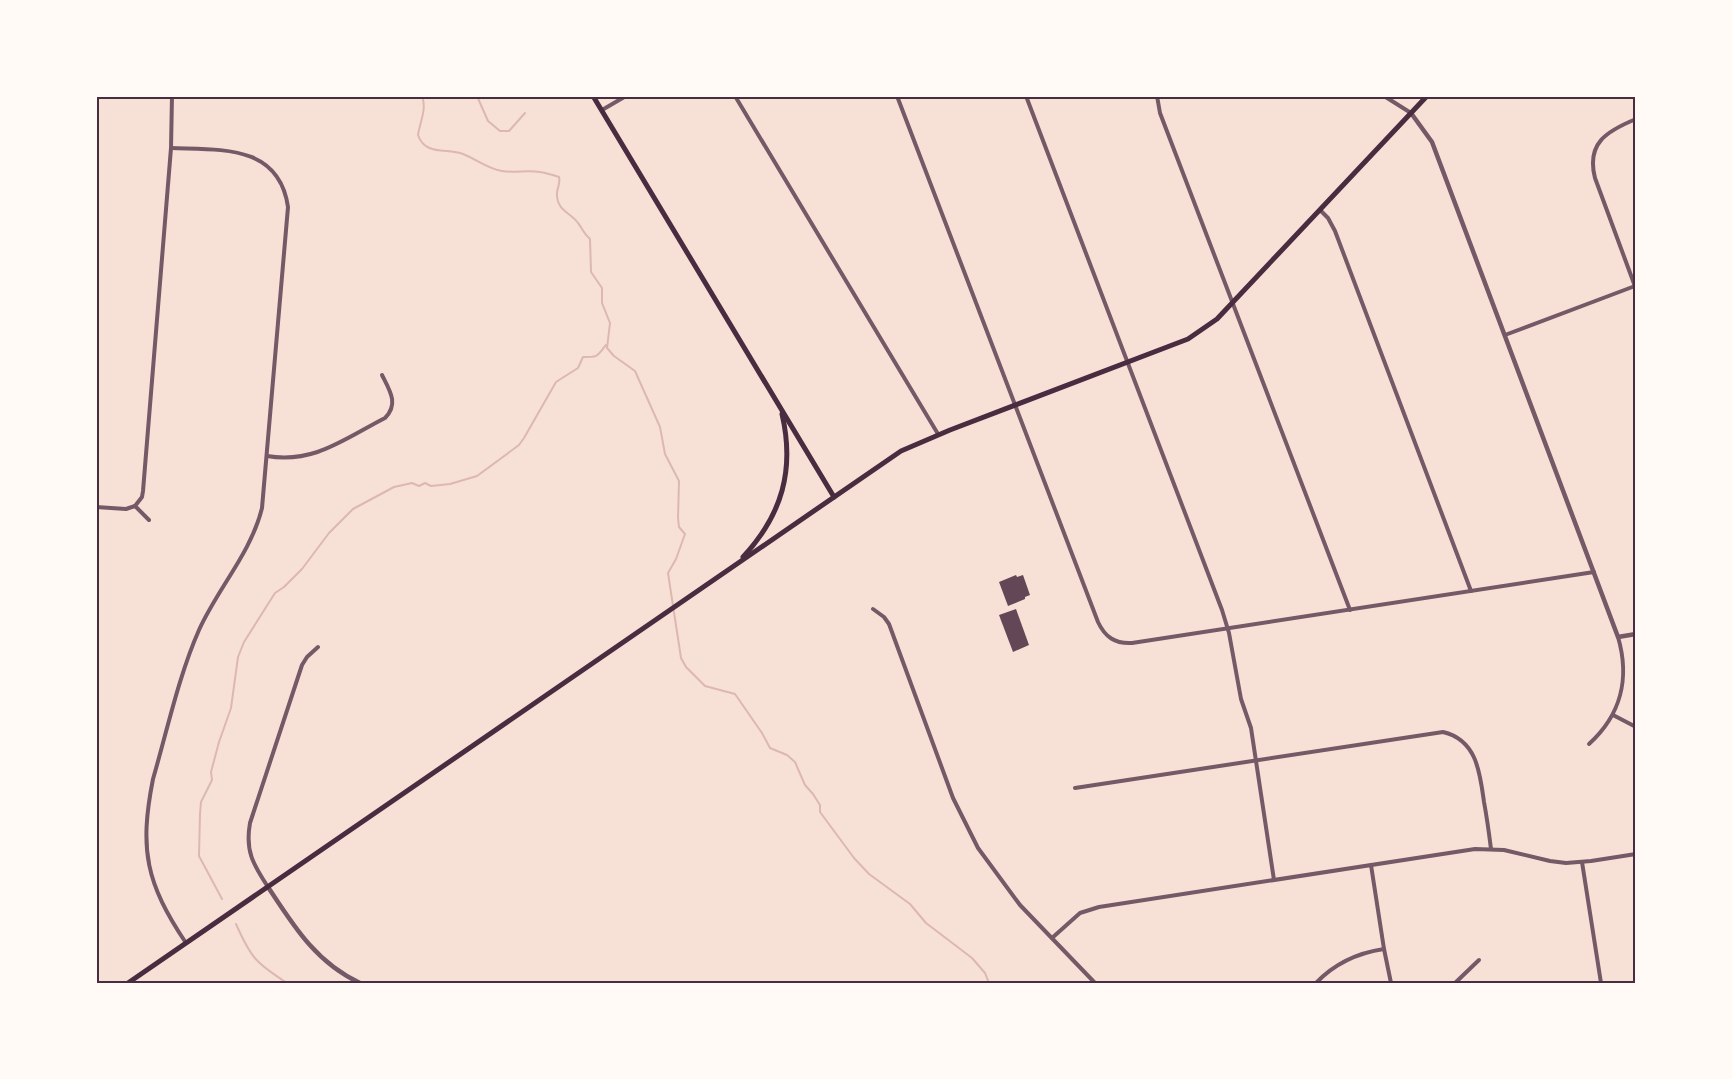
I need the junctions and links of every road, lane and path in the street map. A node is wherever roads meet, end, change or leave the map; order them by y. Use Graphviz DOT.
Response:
graph roads {
  1 [pos="172,96"];
  2 [pos="593,96"];
  3 [pos="626,96"];
  4 [pos="735,96"];
  5 [pos="897,96"];
  6 [pos="1026,96"];
  7 [pos="1157,96"];
  8 [pos="1384,96"];
  9 [pos="1426,96"];
  10 [pos="601,111"];
  11 [pos="1411,113"];
  12 [pos="1636,119"];
  13 [pos="171,148"];
  14 [pos="1320,209"];
  15 [pos="1636,288"];
  16 [pos="1233,301"];
  17 [pos="1504,335"];
  18 [pos="1128,362"];
  19 [pos="382,375"];
  20 [pos="1015,405"];
  21 [pos="781,409"];
  22 [pos="938,434"];
  23 [pos="267,456"];
  24 [pos="834,497"];
  25 [pos="135,506"];
  26 [pos="96,507"];
  27 [pos="149,520"];
  28 [pos="736,564"];
  29 [pos="1594,572"];
  30 [pos="1472,591"];
  31 [pos="873,609"];
  32 [pos="1350,610"];
  33 [pos="1227,628"];
  34 [pos="1636,634"];
  35 [pos="1618,637"];
  36 [pos="318,647"];
  37 [pos="1612,715"];
  38 [pos="1636,727"];
  39 [pos="1589,744"];
  40 [pos="1256,760"];
  41 [pos="1075,788"];
  42 [pos="1491,849"];
  43 [pos="1636,854"];
  44 [pos="1582,862"];
  45 [pos="1371,865"];
  46 [pos="1274,880"];
  47 [pos="268,887"];
  48 [pos="1052,938"];
  49 [pos="186,943"];
  50 [pos="1384,949"];
  51 [pos="1479,960"];
  52 [pos="128,983"];
  53 [pos="360,983"];
  54 [pos="1095,983"];
  55 [pos="1316,983"];
  56 [pos="1391,983"];
  57 [pos="1455,983"];
  58 [pos="1601,983"];
  1 -- 13 [label="street"];
  2 -- 10 [label="main road"];
  3 -- 10 [label="street"];
  4 -- 22 [label="street"];
  5 -- 20 [label="street"];
  6 -- 18 [label="street"];
  7 -- 16 [label="street"];
  8 -- 11 [label="street"];
  9 -- 11 [label="main road"];
  10 -- 21 [label="main road"];
  11 -- 14 [label="main road"];
  11 -- 17 [label="street"];
  12 -- 15 [label="street"];
  13 -- 23 [label="street"];
  13 -- 25 [label="street"];
  14 -- 16 [label="main road"];
  14 -- 30 [label="street"];
  15 -- 17 [label="street"];
  16 -- 18 [label="main road"];
  16 -- 32 [label="street"];
  17 -- 29 [label="street"];
  18 -- 20 [label="main road"];
  18 -- 33 [label="street"];
  19 -- 23 [label="street"];
  20 -- 22 [label="main road"];
  20 -- 33 [label="street"];
  21 -- 24 [label="main road"];
  21 -- 28 [label="main road"];
  22 -- 24 [label="main road"];
  23 -- 49 [label="street"];
  24 -- 28 [label="main road"];
  25 -- 26 [label="street"];
  25 -- 27 [label="street"];
  28 -- 47 [label="main road"];
  29 -- 30 [label="street"];
  29 -- 35 [label="street"];
  30 -- 32 [label="street"];
  31 -- 48 [label="street"];
  32 -- 33 [label="street"];
  33 -- 40 [label="street"];
  34 -- 35 [label="street"];
  35 -- 37 [label="street"];
  36 -- 47 [label="street"];
  37 -- 38 [label="street"];
  37 -- 39 [label="street"];
  40 -- 41 [label="street"];
  40 -- 42 [label="street"];
  40 -- 46 [label="street"];
  42 -- 44 [label="street"];
  42 -- 45 [label="street"];
  43 -- 44 [label="street"];
  44 -- 58 [label="street"];
  45 -- 46 [label="street"];
  45 -- 50 [label="street"];
  46 -- 48 [label="street"];
  47 -- 49 [label="main road"];
  47 -- 53 [label="street"];
  48 -- 54 [label="street"];
  49 -- 52 [label="main road"];
  50 -- 55 [label="street"];
  50 -- 56 [label="street"];
  51 -- 57 [label="street"];
}
